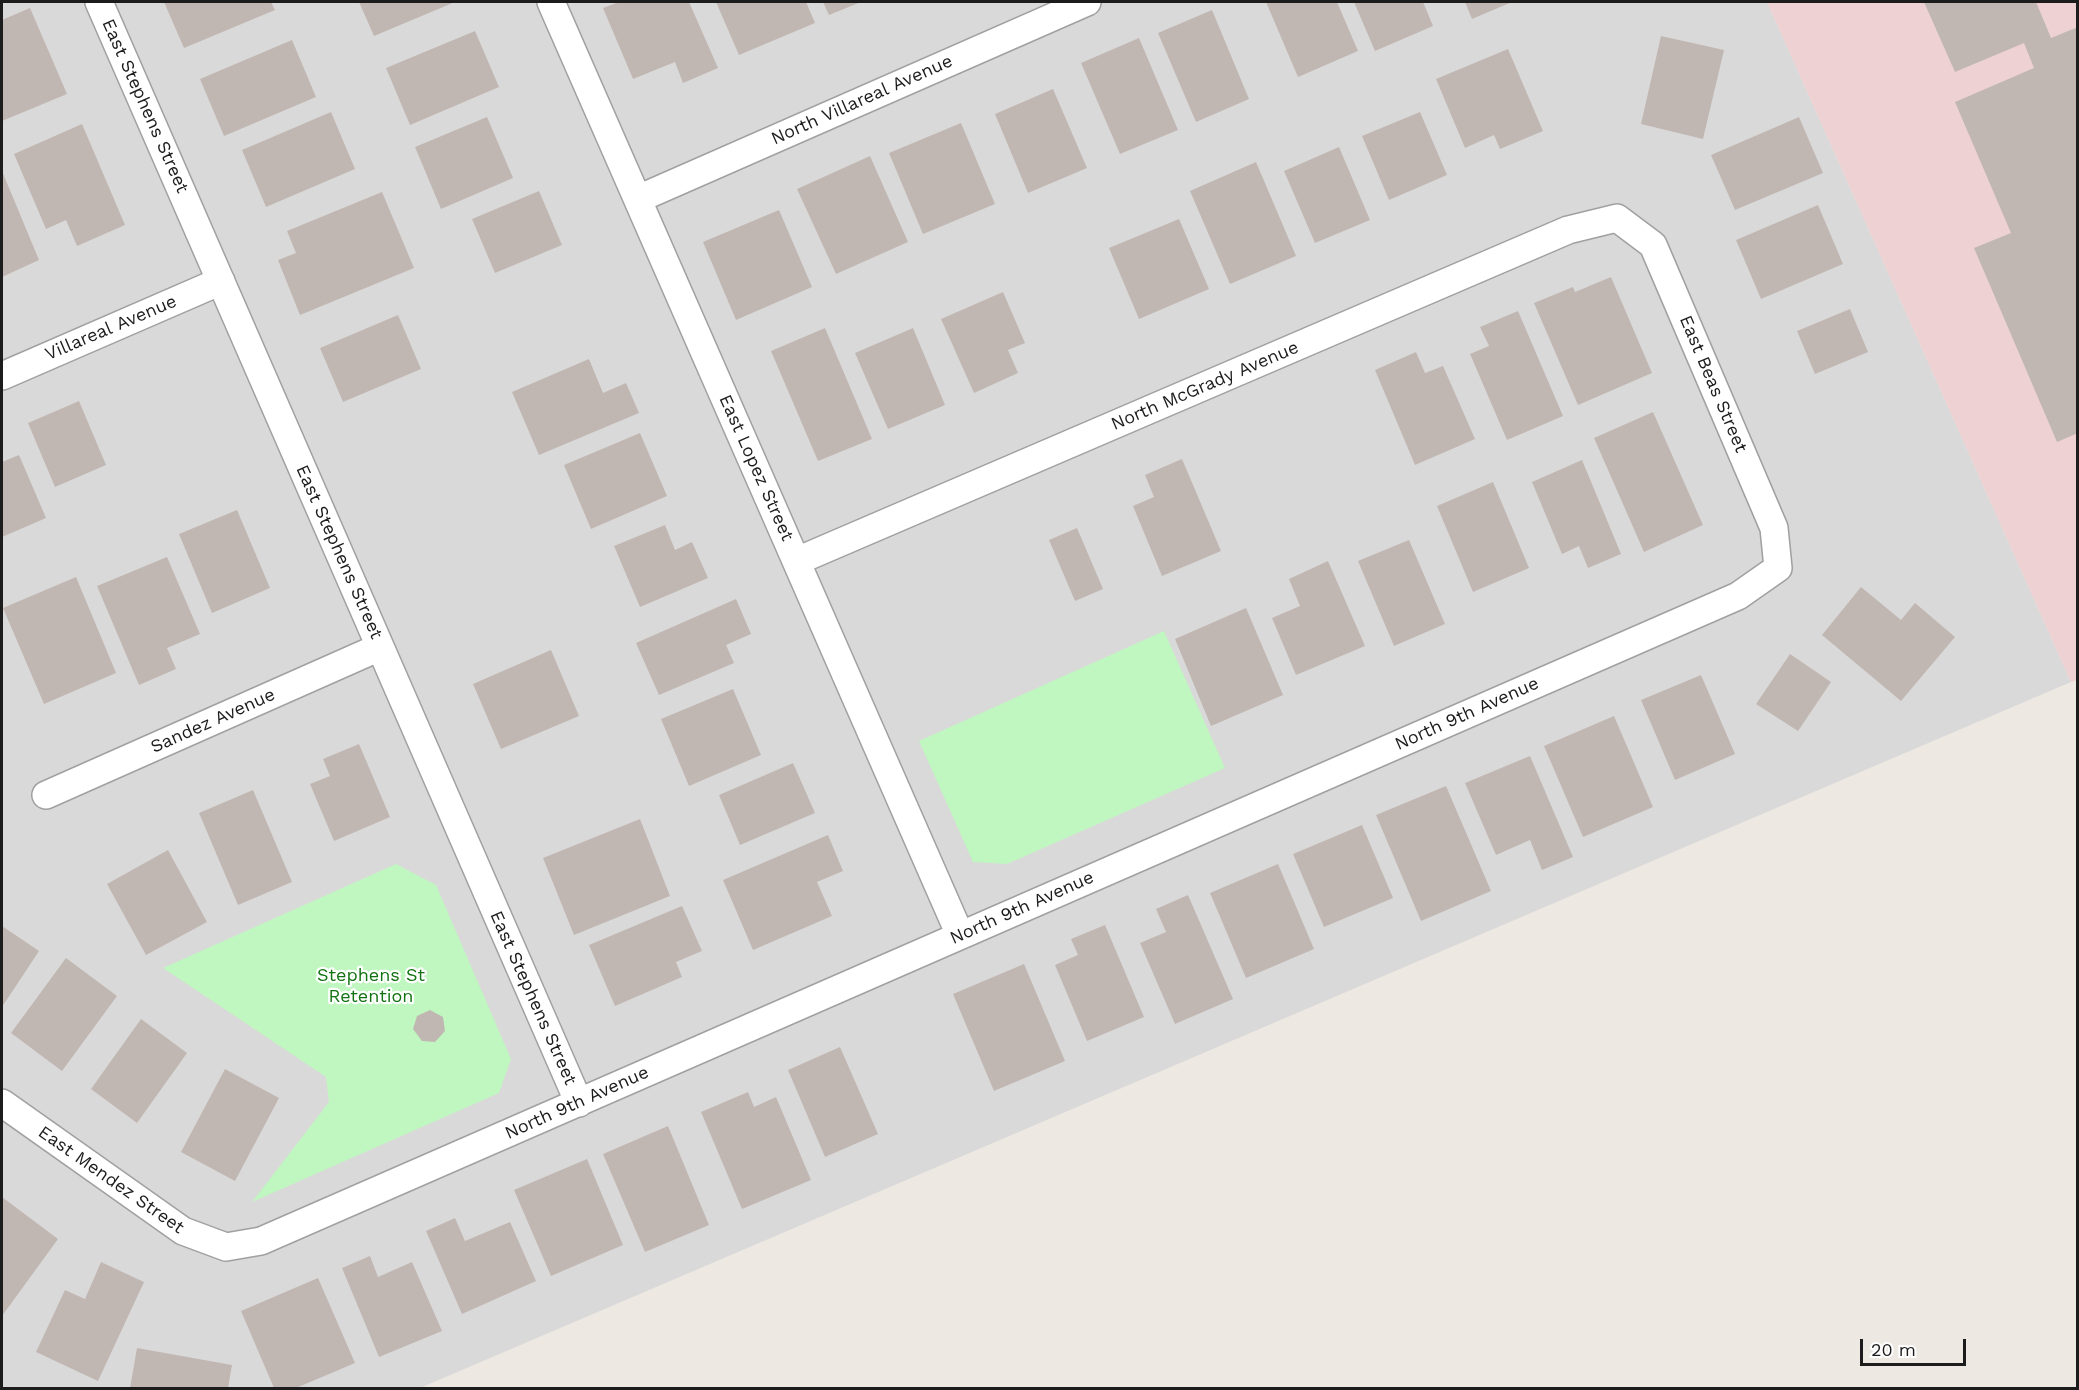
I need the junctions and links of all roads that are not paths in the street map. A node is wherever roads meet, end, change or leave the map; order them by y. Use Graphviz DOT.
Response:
graph roads {
  1 [pos="99,2"];
  2 [pos="551,2"];
  3 [pos="1087,2"];
  4 [pos="638,199"];
  5 [pos="1617,218"];
  6 [pos="221,281"];
  7 [pos="2,376"];
  8 [pos="796,561"];
  9 [pos="1778,568"];
  10 [pos="380,647"];
  11 [pos="46,795"];
  12 [pos="960,935"];
  13 [pos="2,1103"];
  14 [pos="579,1103"];
  15 [pos="261,1242"];
  1 -- 6 [label="street, East Stephens Street"];
  2 -- 4 [label="street, East Lopez Street"];
  3 -- 4 [label="street, North Villareal Avenue"];
  4 -- 8 [label="street, East Lopez Street"];
  5 -- 8 [label="street, North McGrady Avenue"];
  5 -- 9 [label="street, East Beas Street"];
  6 -- 7 [label="street, Villareal Avenue"];
  6 -- 10 [label="street, East Stephens Street"];
  8 -- 12 [label="street, East Lopez Street"];
  9 -- 12 [label="street, North 9th Avenue"];
  10 -- 11 [label="street, Sandez Avenue"];
  10 -- 14 [label="street, East Stephens Street"];
  12 -- 14 [label="street, North 9th Avenue"];
  13 -- 15 [label="street, East Mendez Street"];
  14 -- 15 [label="street, North 9th Avenue"];
}
